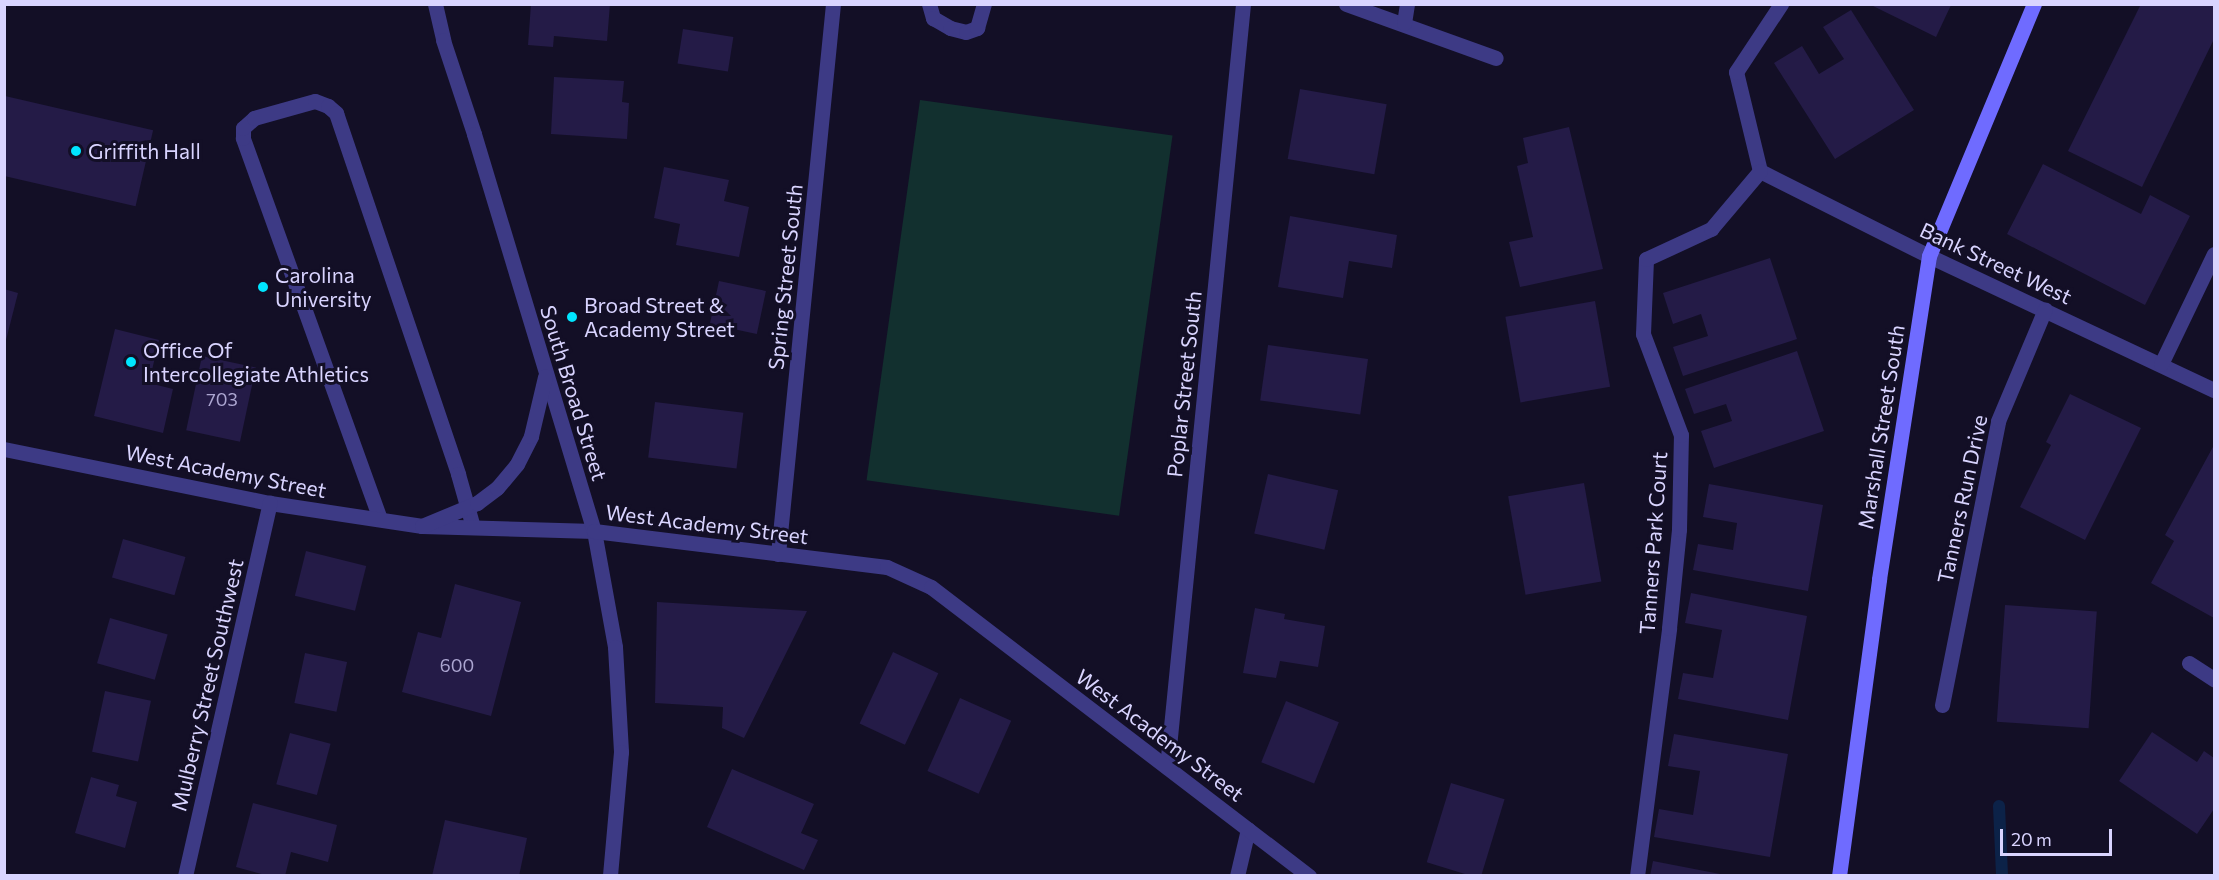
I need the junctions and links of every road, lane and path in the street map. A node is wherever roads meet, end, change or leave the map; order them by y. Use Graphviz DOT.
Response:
graph roads {
  1 [pos="435,4"];
  2 [pos="833,4"];
  3 [pos="930,4"];
  4 [pos="984,4"];
  5 [pos="1243,4"];
  6 [pos="1346,4"];
  7 [pos="1407,4"];
  8 [pos="1781,4"];
  9 [pos="2034,4"];
  10 [pos="1404,23"];
  11 [pos="1497,58"];
  12 [pos="1760,171"];
  13 [pos="2214,254"];
  14 [pos="1929,256"];
  15 [pos="2045,309"];
  16 [pos="2160,364"];
  17 [pos="546,374"];
  18 [pos="2214,390"];
  19 [pos="4,449"];
  20 [pos="270,503"];
  21 [pos="468,507"];
  22 [pos="380,519"];
  23 [pos="422,526"];
  24 [pos="473,527"];
  25 [pos="594,531"];
  26 [pos="778,555"];
  27 [pos="2189,663"];
  28 [pos="2214,679"];
  29 [pos="1942,705"];
  30 [pos="1167,767"];
  31 [pos="1248,829"];
  32 [pos="185,876"];
  33 [pos="610,876"];
  34 [pos="1237,876"];
  35 [pos="1309,876"];
  36 [pos="1637,876"];
  37 [pos="1839,876"];
  1 -- 17 [label="street, South Broad Street"];
  2 -- 26 [label="street, Spring Street South"];
  3 -- 4 [label="street"];
  5 -- 30 [label="street, Poplar Street South"];
  6 -- 10 [label="street"];
  7 -- 10 [label="street"];
  8 -- 12 [label="street"];
  9 -- 14 [label="main road, Marshall Street South"];
  10 -- 11 [label="street"];
  12 -- 14 [label="street, Bank Street West"];
  12 -- 36 [label="street, Tanners Park Court"];
  13 -- 16 [label="street"];
  14 -- 15 [label="street, Bank Street West"];
  14 -- 37 [label="main road, Marshall Street South"];
  15 -- 16 [label="street, Bank Street West"];
  15 -- 29 [label="street, Tanners Run Drive"];
  16 -- 18 [label="street, Bank Street West"];
  17 -- 21 [label="street"];
  17 -- 25 [label="street, South Broad Street"];
  19 -- 20 [label="street, West Academy Street"];
  20 -- 22 [label="street, West Academy Street"];
  20 -- 32 [label="street, Mulberry Street Southwest"];
  21 -- 22 [label="street"];
  21 -- 23 [label="street"];
  21 -- 24 [label="street"];
  22 -- 23 [label="street, West Academy Street"];
  23 -- 24 [label="street, West Academy Street"];
  24 -- 25 [label="street, West Academy Street"];
  25 -- 26 [label="street, West Academy Street"];
  25 -- 33 [label="street, South Broad Street"];
  26 -- 30 [label="street, West Academy Street"];
  27 -- 28 [label="street"];
  30 -- 31 [label="street, West Academy Street"];
  31 -- 34 [label="street"];
  31 -- 35 [label="street, West Academy Street"];
}
